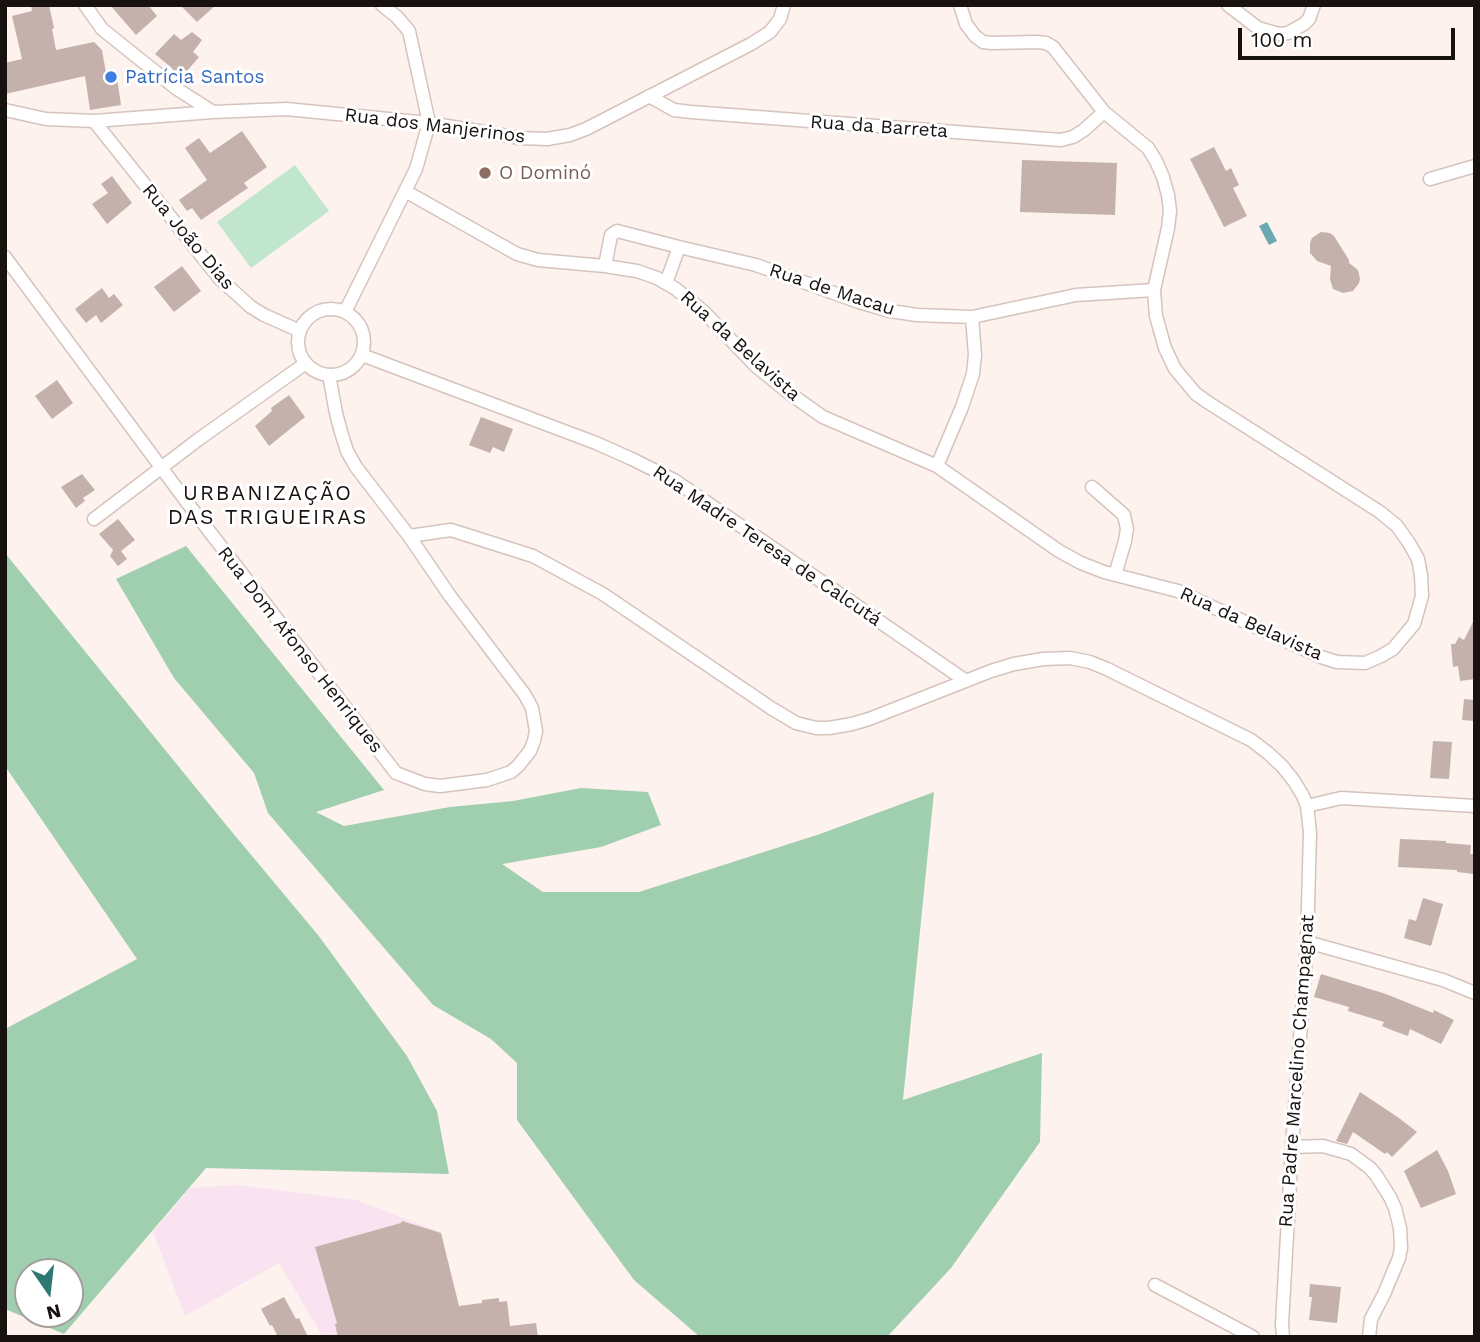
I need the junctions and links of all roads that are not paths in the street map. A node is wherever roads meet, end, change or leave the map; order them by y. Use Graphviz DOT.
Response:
graph roads {
  1 [pos="85,5"];
  2 [pos="382,5"];
  3 [pos="784,5"];
  4 [pos="960,5"];
  5 [pos="1228,5"];
  6 [pos="1314,5"];
  7 [pos="649,96"];
  8 [pos="5,110"];
  9 [pos="213,112"];
  10 [pos="1104,112"];
  11 [pos="94,121"];
  12 [pos="429,123"];
  13 [pos="1475,166"];
  14 [pos="1430,179"];
  15 [pos="405,191"];
  16 [pos="679,247"];
  17 [pos="5,257"];
  18 [pos="605,266"];
  19 [pos="666,283"];
  20 [pos="1154,290"];
  21 [pos="345,312"];
  22 [pos="972,317"];
  23 [pos="300,331"];
  24 [pos="362,355"];
  25 [pos="306,363"];
  26 [pos="330,375"];
  27 [pos="937,466"];
  28 [pos="161,468"];
  29 [pos="1092,487"];
  30 [pos="94,519"];
  31 [pos="409,536"];
  32 [pos="1115,575"];
  33 [pos="966,681"];
  34 [pos="1307,806"];
  35 [pos="1475,806"];
  36 [pos="1307,942"];
  37 [pos="1475,993"];
  38 [pos="1292,1147"];
  39 [pos="1155,1285"];
  40 [pos="1253,1337"];
  41 [pos="1283,1337"];
  42 [pos="1369,1337"];
  1 -- 9 [label="street"];
  2 -- 12 [label="street"];
  3 -- 7 [label="street, Rua dos Manjerinos"];
  4 -- 10 [label="street, Rua da Belavista"];
  5 -- 6 [label="street"];
  7 -- 10 [label="street, Rua da Barreta"];
  7 -- 12 [label="street, Rua dos Manjerinos"];
  8 -- 11 [label="street, Rua dos Manjerinos"];
  9 -- 11 [label="street, Rua dos Manjerinos"];
  9 -- 12 [label="street, Rua dos Manjerinos"];
  10 -- 20 [label="street, Rua da Belavista"];
  11 -- 23 [label="street, Rua João Dias"];
  12 -- 15 [label="street"];
  13 -- 14 [label="street"];
  15 -- 18 [label="street, Rua da Belavista"];
  15 -- 21 [label="street"];
  16 -- 18 [label="street, Rua de Macau"];
  16 -- 19 [label="street"];
  16 -- 22 [label="street, Rua de Macau"];
  17 -- 28 [label="street, Rua Dom Afonso Henriques"];
  18 -- 19 [label="street, Rua da Belavista"];
  19 -- 27 [label="street, Rua da Belavista"];
  20 -- 22 [label="street, Rua de Macau"];
  20 -- 32 [label="street, Rua da Belavista"];
  21 -- 23 [label="street"];
  21 -- 24 [label="street"];
  22 -- 27 [label="street"];
  23 -- 25 [label="street"];
  24 -- 26 [label="street"];
  24 -- 33 [label="street, Rua Madre Teresa de Calcutá"];
  25 -- 26 [label="street"];
  25 -- 28 [label="street"];
  26 -- 31 [label="street"];
  27 -- 32 [label="street, Rua da Belavista"];
  28 -- 30 [label="street"];
  28 -- 31 [label="street, Rua Dom Afonso Henriques"];
  29 -- 32 [label="street"];
  31 -- 33 [label="street"];
  33 -- 34 [label="street"];
  34 -- 35 [label="street"];
  34 -- 36 [label="street, Rua Padre Marcelino Champagnat"];
  36 -- 37 [label="street"];
  36 -- 38 [label="street, Rua Padre Marcelino Champagnat"];
  38 -- 41 [label="street, Rua Padre Marcelino Champagnat"];
  38 -- 42 [label="street"];
  39 -- 40 [label="street"];
}
